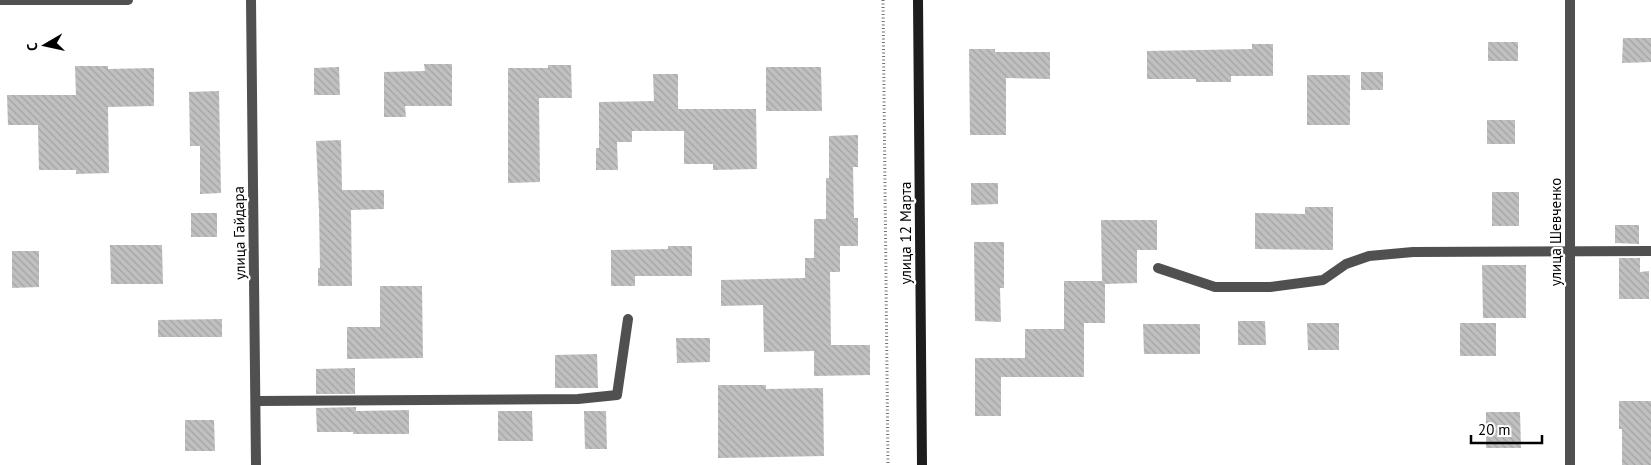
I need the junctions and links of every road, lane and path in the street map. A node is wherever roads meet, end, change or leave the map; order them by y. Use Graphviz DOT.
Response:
graph roads {
  1 [pos="0,0"];
  2 [pos="128,0"];
  3 [pos="251,0"];
  4 [pos="883,0"];
  5 [pos="918,0"];
  6 [pos="1570,0"];
  7 [pos="1651,251"];
  8 [pos="1570,252"];
  9 [pos="1158,268"];
  10 [pos="628,319"];
  11 [pos="256,401"];
  12 [pos="256,465"];
  13 [pos="888,465"];
  14 [pos="922,465"];
  15 [pos="1570,465"];
  1 -- 2 [label="street"];
  3 -- 11 [label="street, улица Гайдара"];
  4 -- 13 [label="path"];
  5 -- 14 [label="street, улица 12 Марта"];
  6 -- 8 [label="street, улица Шевченко"];
  7 -- 8 [label="street"];
  8 -- 9 [label="street"];
  8 -- 15 [label="street, улица Шевченко"];
  10 -- 11 [label="street"];
  11 -- 12 [label="street, улица Гайдара"];
}
